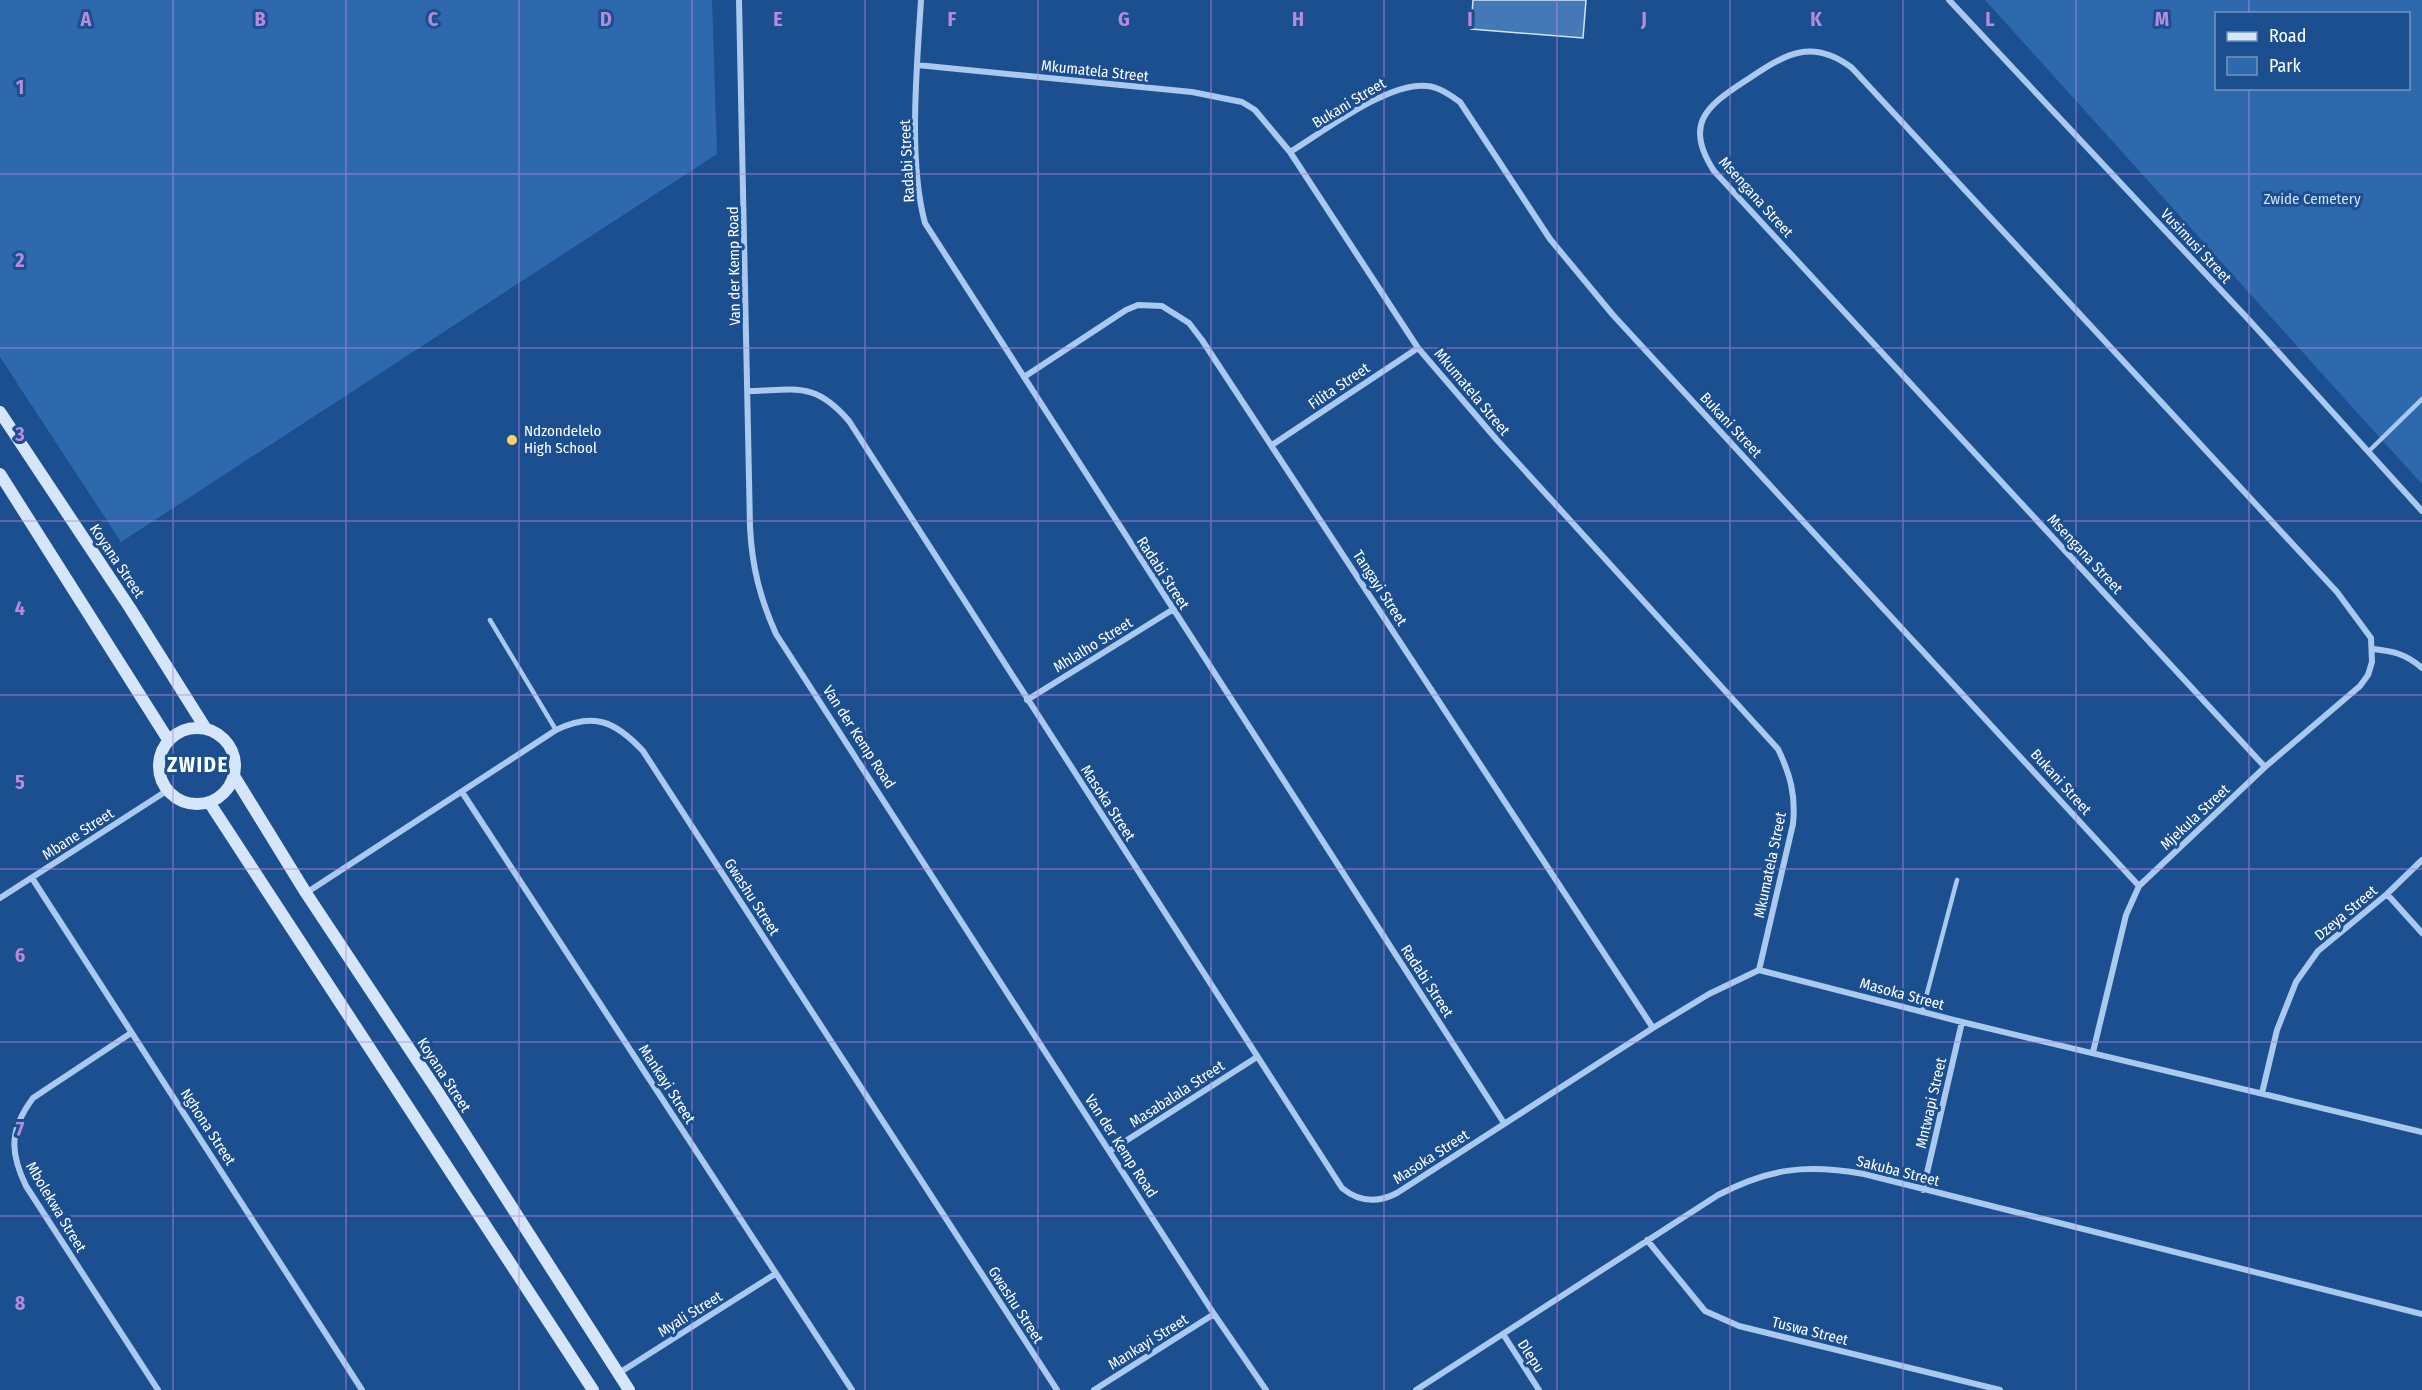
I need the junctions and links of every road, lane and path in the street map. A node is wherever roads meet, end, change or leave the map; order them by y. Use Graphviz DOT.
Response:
graph roads {
  1 [pos="739,0"];
  2 [pos="921,0"];
  3 [pos="1949,0"];
  4 [pos="917,65"];
  5 [pos="1290,152"];
  6 [pos="1418,348"];
  7 [pos="1024,377"];
  8 [pos="748,390"];
  9 [pos="2422,399"];
  10 [pos="0,412"];
  11 [pos="1272,445"];
  12 [pos="2369,452"];
  13 [pos="0,474"];
  14 [pos="2422,511"];
  15 [pos="1172,610"];
  16 [pos="490,620"];
  17 [pos="2371,638"];
  18 [pos="2373,650"];
  19 [pos="2422,668"];
  20 [pos="1027,700"];
  21 [pos="206,729"];
  22 [pos="556,730"];
  23 [pos="168,741"];
  24 [pos="2265,767"];
  25 [pos="234,776"];
  26 [pos="168,790"];
  27 [pos="462,792"];
  28 [pos="209,802"];
  29 [pos="2422,860"];
  30 [pos="32,878"];
  31 [pos="1957,880"];
  32 [pos="2139,886"];
  33 [pos="306,893"];
  34 [pos="2387,894"];
  35 [pos="0,898"];
  36 [pos="2422,933"];
  37 [pos="1759,970"];
  38 [pos="1922,1011"];
  39 [pos="1962,1022"];
  40 [pos="1653,1028"];
  41 [pos="131,1033"];
  42 [pos="2092,1052"];
  43 [pos="1257,1058"];
  44 [pos="2262,1093"];
  45 [pos="1504,1123"];
  46 [pos="2422,1132"];
  47 [pos="1110,1151"];
  48 [pos="1923,1190"];
  49 [pos="1647,1240"];
  50 [pos="775,1274"];
  51 [pos="1214,1314"];
  52 [pos="2422,1314"];
  53 [pos="1503,1334"];
  54 [pos="618,1374"];
  55 [pos="159,1390"];
  56 [pos="362,1390"];
  57 [pos="592,1390"];
  58 [pos="629,1390"];
  59 [pos="852,1390"];
  60 [pos="1057,1390"];
  61 [pos="1094,1390"];
  62 [pos="1266,1390"];
  63 [pos="1416,1390"];
  64 [pos="1539,1390"];
  65 [pos="2000,1390"];
  1 -- 8 [label="street, Van der Kemp Road"];
  2 -- 4 [label="street, Radabi Street"];
  3 -- 12 [label="street, Vusimusi Street"];
  4 -- 5 [label="street, Mkumatela Street"];
  4 -- 7 [label="street, Radabi Street"];
  5 -- 6 [label="street, Mkumatela Street"];
  5 -- 32 [label="street, Bukani Street"];
  6 -- 11 [label="street, Filita Street"];
  6 -- 37 [label="street, Mkumatela Street"];
  7 -- 11 [label="street, Tangayi Street"];
  7 -- 15 [label="street, Radabi Street"];
  8 -- 20 [label="street, Masoka Street"];
  8 -- 47 [label="street, Van der Kemp Road"];
  9 -- 12 [label="lane"];
  10 -- 21 [label="main road, Koyana Street"];
  11 -- 40 [label="street, Tangayi Street"];
  12 -- 14 [label="street, Vusimusi Street"];
  13 -- 23 [label="main road"];
  15 -- 20 [label="street, Mhlalho Street"];
  15 -- 45 [label="street, Radabi Street"];
  16 -- 22 [label="lane"];
  17 -- 18 [label="street, Mjekula Street"];
  17 -- 24 [label="street, Msengana Street"];
  18 -- 19 [label="street"];
  18 -- 24 [label="street, Mjekula Street"];
  20 -- 43 [label="street, Masoka Street"];
  21 -- 23 [label="main road"];
  21 -- 25 [label="main road, Koyana Street"];
  22 -- 27 [label="street, Gwashu Street"];
  22 -- 60 [label="street, Gwashu Street"];
  23 -- 26 [label="main road"];
  24 -- 32 [label="street, Mjekula Street"];
  25 -- 28 [label="main road"];
  25 -- 33 [label="main road, Koyana Street"];
  26 -- 28 [label="main road"];
  26 -- 30 [label="street, Mbane Street"];
  27 -- 33 [label="street, Gwashu Street"];
  27 -- 50 [label="street, Mankayi Street"];
  28 -- 57 [label="main road"];
  29 -- 34 [label="street, Dzeya Street"];
  30 -- 35 [label="street, Mbane Street"];
  30 -- 41 [label="street, Nghona Street"];
  31 -- 38 [label="lane"];
  32 -- 42 [label="street, Mjekula Street"];
  33 -- 54 [label="main road, Koyana Street"];
  34 -- 36 [label="street"];
  34 -- 44 [label="street, Dzeya Street"];
  37 -- 38 [label="street, Masoka Street"];
  37 -- 40 [label="street, Masoka Street"];
  38 -- 39 [label="street, Masoka Street"];
  39 -- 42 [label="street, Masoka Street"];
  39 -- 48 [label="street, Mntwapi Street"];
  40 -- 45 [label="street, Masoka Street"];
  41 -- 55 [label="street, Mbolekwa Street"];
  41 -- 56 [label="street, Nghona Street"];
  42 -- 44 [label="street, Masoka Street"];
  43 -- 45 [label="street, Masoka Street"];
  43 -- 47 [label="street, Masabalala Street"];
  44 -- 46 [label="street, Masoka Street"];
  47 -- 51 [label="street, Van der Kemp Road"];
  48 -- 49 [label="street, Sakuba Street"];
  48 -- 52 [label="street, Sakuba Street"];
  49 -- 53 [label="street, Sakuba Street"];
  49 -- 65 [label="street, Tuswa Street"];
  50 -- 54 [label="street, Myali Street"];
  50 -- 59 [label="street, Mankayi Street"];
  51 -- 61 [label="street, Mankayi Street"];
  51 -- 62 [label="street, Van der Kemp Road"];
  53 -- 63 [label="street, Sakuba Street"];
  53 -- 64 [label="street, Dlepu"];
  54 -- 58 [label="main road, Koyana Street"];
}
